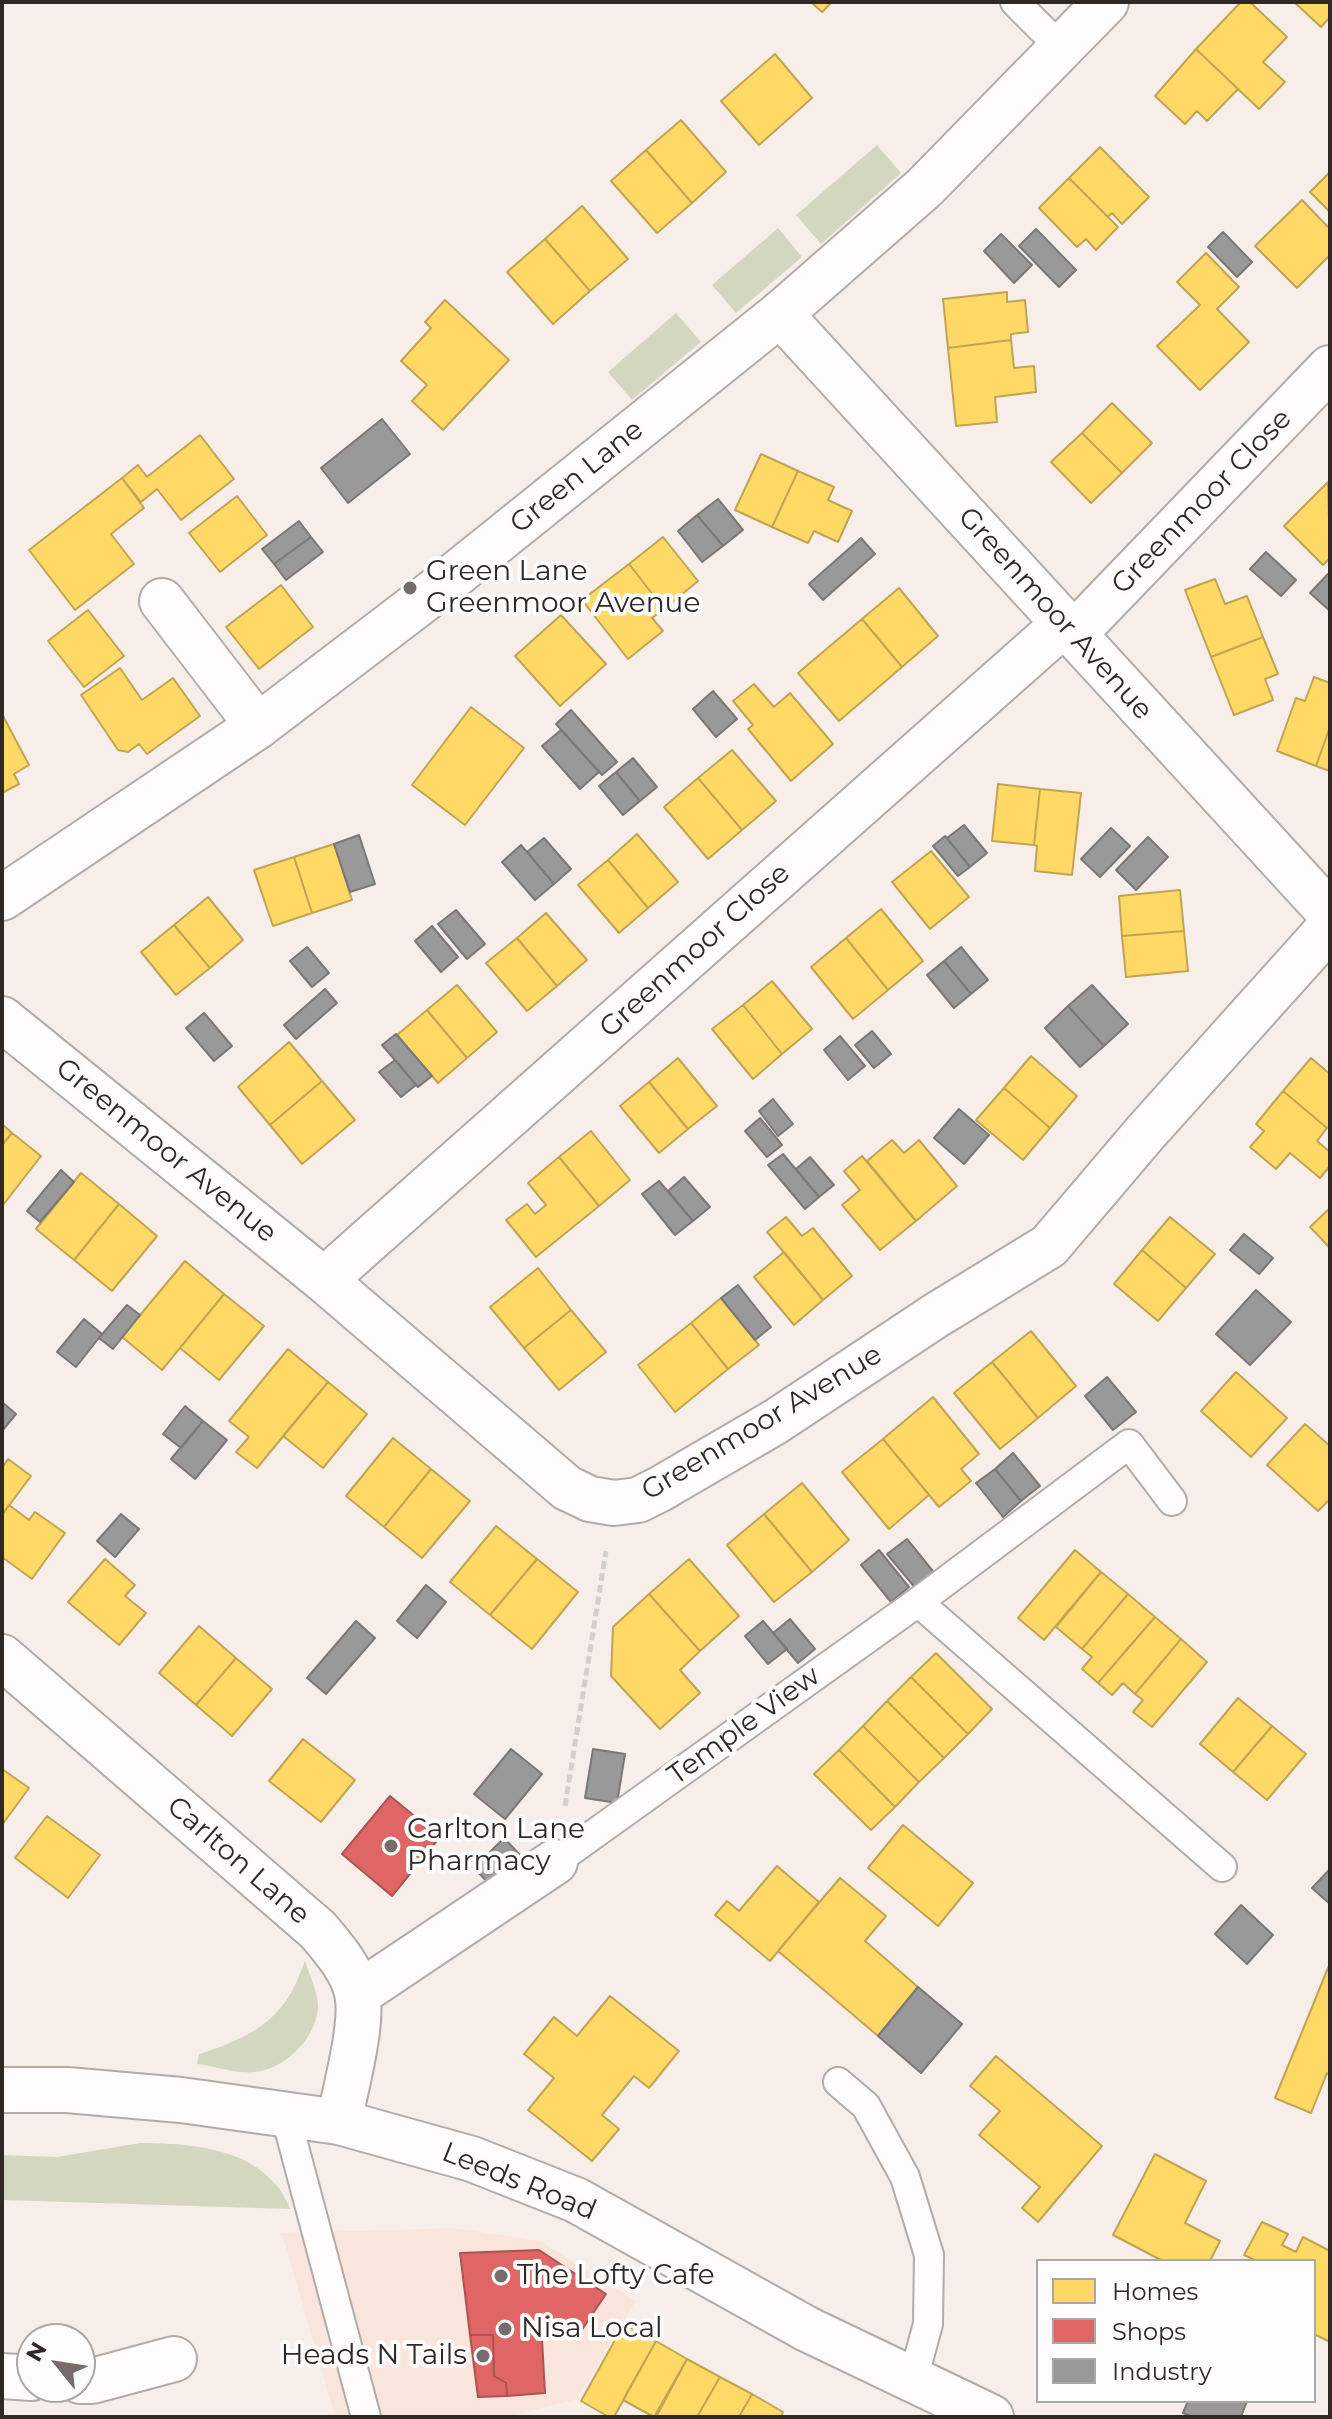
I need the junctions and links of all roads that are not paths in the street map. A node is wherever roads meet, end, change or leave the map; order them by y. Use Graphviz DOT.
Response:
graph roads {
  1 [pos="1015,2"];
  2 [pos="1106,2"];
  3 [pos="1062,49"];
  4 [pos="780,314"];
  5 [pos="1330,368"];
  6 [pos="162,601"];
  7 [pos="1069,629"];
  8 [pos="258,726"];
  9 [pos="2,898"];
  10 [pos="1330,913"];
  11 [pos="1330,927"];
  12 [pos="2,1019"];
  13 [pos="324,1280"];
  14 [pos="1172,1501"];
  15 [pos="918,1602"];
  16 [pos="2,1657"];
  17 [pos="555,1862"];
  18 [pos="1222,1867"];
  19 [pos="358,1994"];
  20 [pos="838,2082"];
  21 [pos="2,2090"];
  22 [pos="286,2117"];
  23 [pos="339,2122"];
  24 [pos="174,2359"];
  25 [pos="913,2379"];
  26 [pos="96,2380"];
  27 [pos="366,2417"];
  28 [pos="991,2417"];
  1 -- 3 [label="lane"];
  2 -- 3 [label="street, Green Lane"];
  3 -- 4 [label="street, Green Lane"];
  4 -- 7 [label="street, Greenmoor Avenue"];
  4 -- 8 [label="street, Green Lane"];
  5 -- 7 [label="street, Greenmoor Close"];
  6 -- 8 [label="street"];
  7 -- 10 [label="street, Greenmoor Avenue"];
  7 -- 13 [label="street, Greenmoor Close"];
  8 -- 9 [label="street, Green Lane"];
  11 -- 13 [label="street, Greenmoor Avenue"];
  12 -- 13 [label="street, Greenmoor Avenue"];
  14 -- 15 [label="lane, Temple View"];
  15 -- 17 [label="lane, Temple View"];
  15 -- 18 [label="lane"];
  16 -- 19 [label="street, Carlton Lane"];
  17 -- 19 [label="street, Temple View"];
  19 -- 23 [label="street, Carlton Lane"];
  20 -- 25 [label="lane"];
  21 -- 22 [label="street, Leeds Road"];
  22 -- 23 [label="street, Leeds Road"];
  22 -- 27 [label="lane"];
  23 -- 25 [label="street, Leeds Road"];
  24 -- 26 [label="street"];
  25 -- 28 [label="street, Leeds Road"];
}
